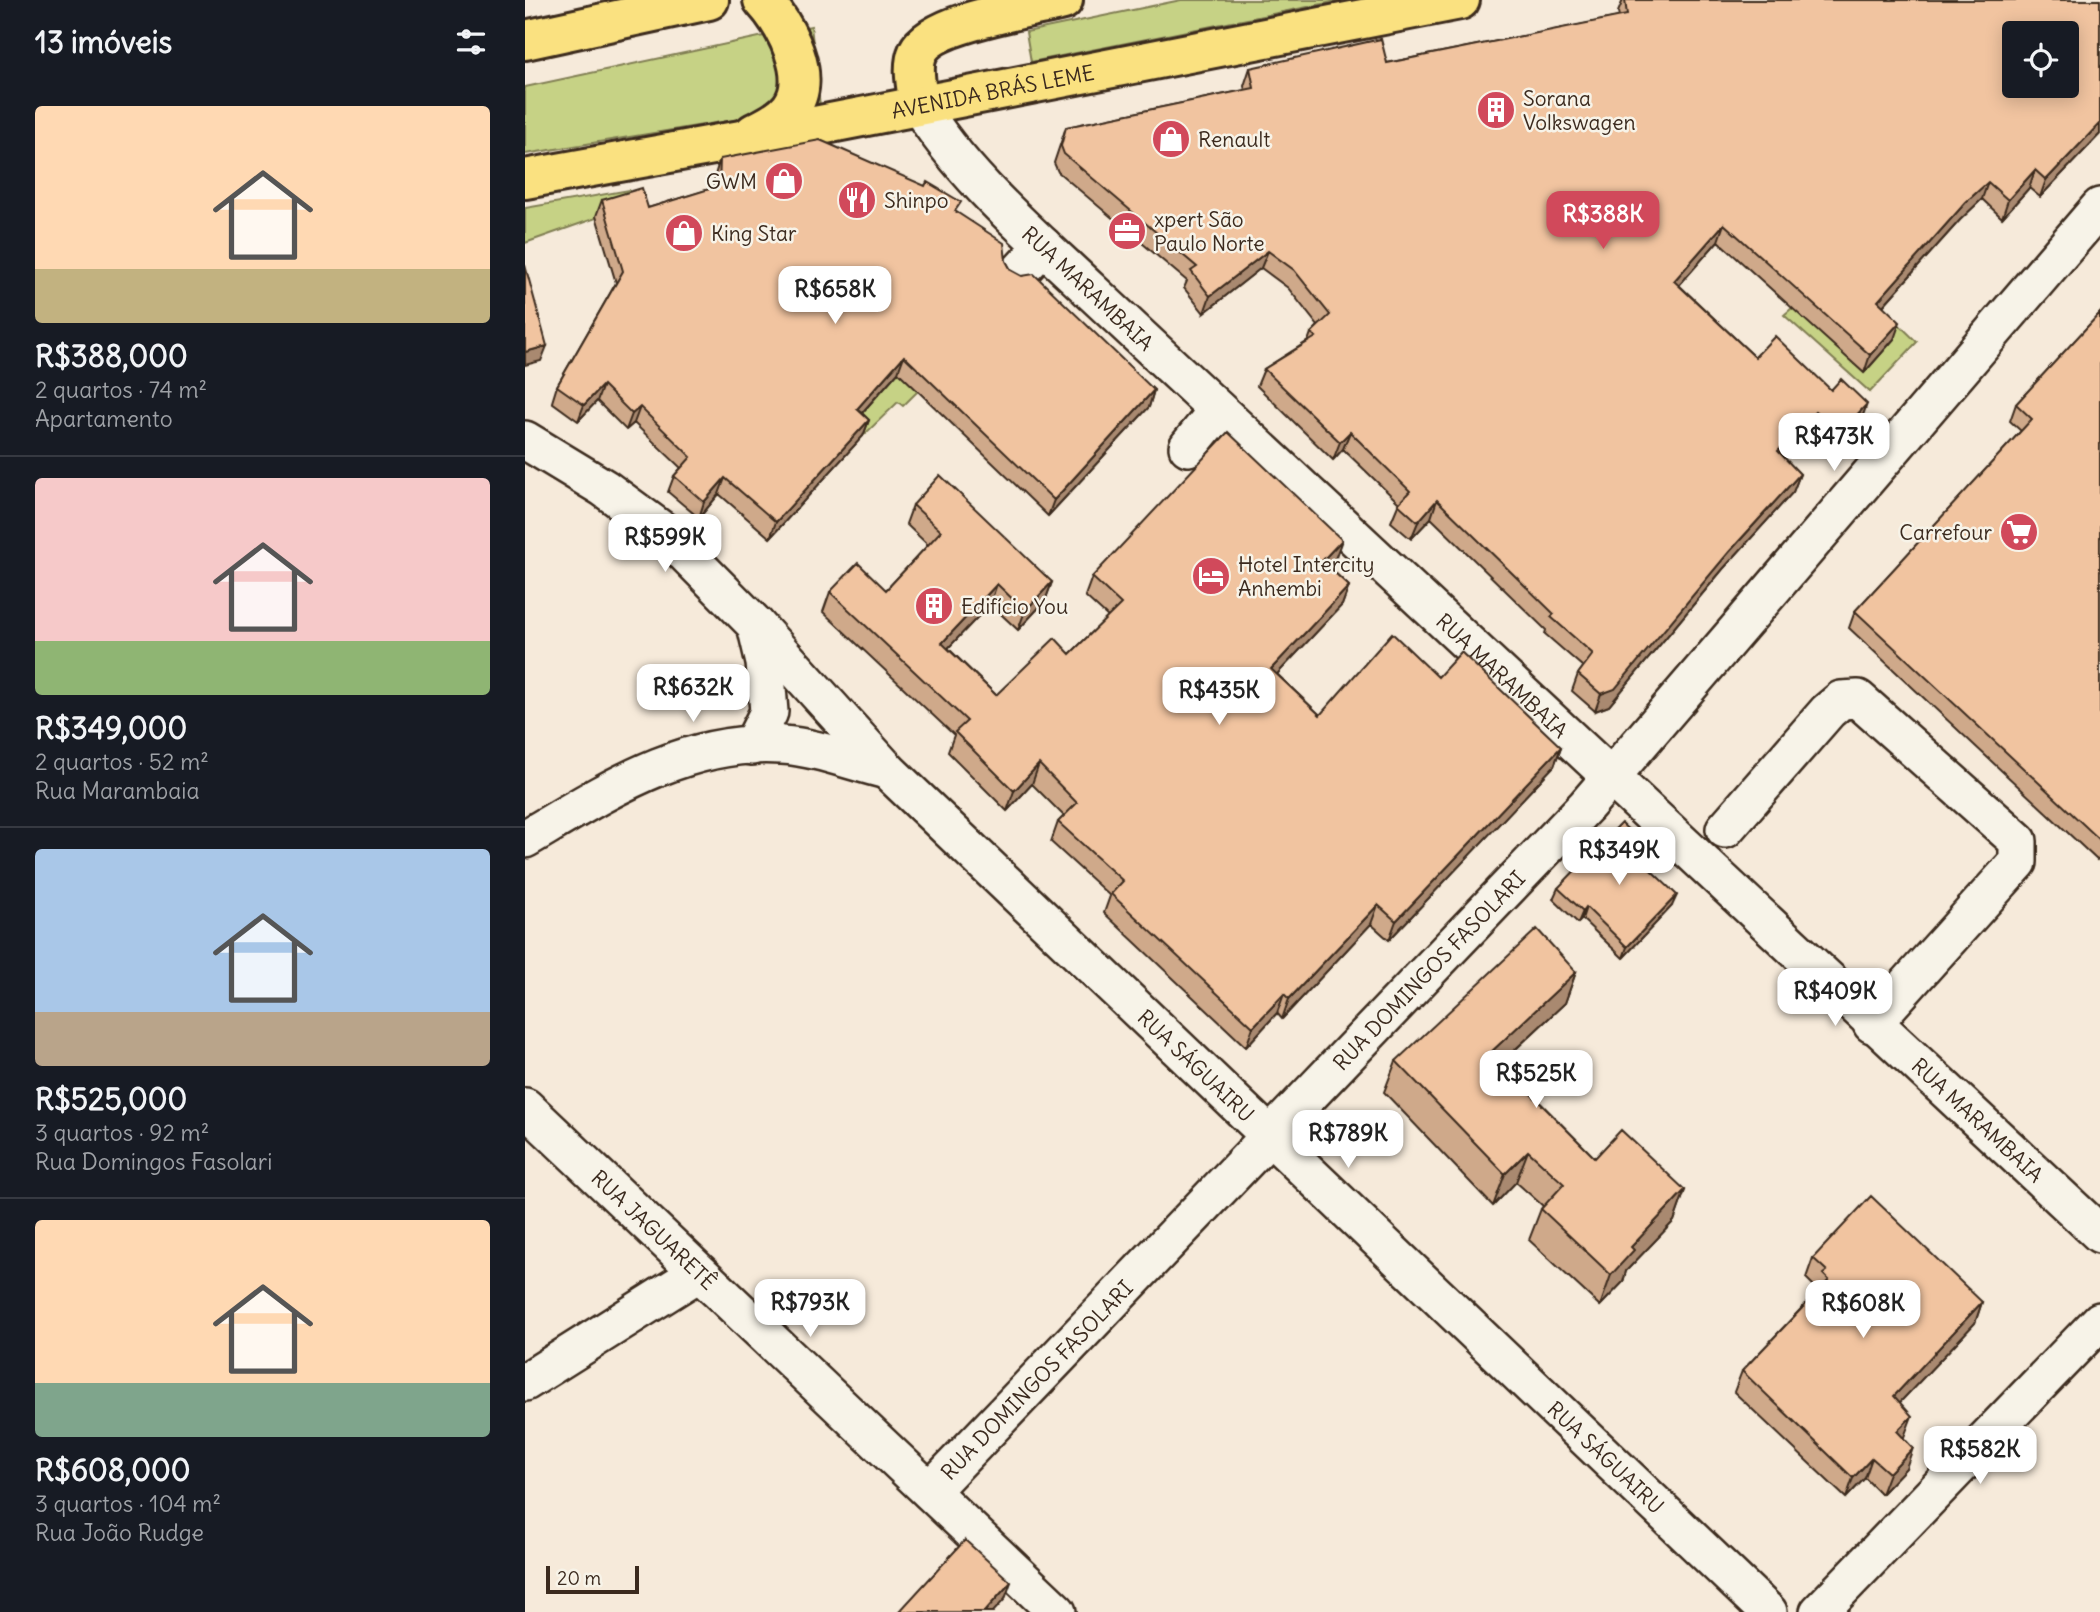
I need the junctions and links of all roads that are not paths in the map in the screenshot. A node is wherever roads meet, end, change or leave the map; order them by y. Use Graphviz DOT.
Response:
graph roads {
  1 [pos="709,0"];
  2 [pos="763,0"];
  3 [pos="1063,0"];
  4 [pos="1460,0"];
  5 [pos="525,40"];
  6 [pos="919,106"];
  7 [pos="729,143"];
  8 [pos="525,179"];
  9 [pos="2100,207"];
  10 [pos="1218,410"];
  11 [pos="525,440"];
  12 [pos="1188,447"];
  13 [pos="756,625"];
  14 [pos="752,746"];
  15 [pos="887,770"];
  16 [pos="1611,776"];
  17 [pos="1725,829"];
  18 [pos="525,839"];
  19 [pos="1885,1011"];
  20 [pos="525,1107"];
  21 [pos="1271,1136"];
  22 [pos="2100,1234"];
  23 [pos="698,1273"];
  24 [pos="2100,1321"];
  25 [pos="525,1382"];
  26 [pos="930,1491"];
  27 [pos="1056,1612"];
  28 [pos="1768,1612"];
  29 [pos="1819,1612"];
  1 -- 5 [label="main road"];
  2 -- 7 [label="main road"];
  3 -- 6 [label="main road"];
  4 -- 6 [label="main road, AVENIDA BRÁS LEME"];
  6 -- 7 [label="main road, AVENIDA BRÁS LEME"];
  6 -- 10 [label="street, RUA MARAMBAIA"];
  7 -- 8 [label="main road, AVENIDA BRÁS LEME"];
  9 -- 16 [label="street, RUA DOMINGOS FASOLARI"];
  10 -- 12 [label="street"];
  10 -- 16 [label="street, RUA MARAMBAIA"];
  11 -- 13 [label="street, RUA SÁGUAIRU"];
  13 -- 14 [label="street"];
  13 -- 15 [label="street, RUA SÁGUAIRU"];
  14 -- 15 [label="street"];
  14 -- 18 [label="street"];
  15 -- 21 [label="street, RUA SÁGUAIRU"];
  16 -- 19 [label="street, RUA MARAMBAIA"];
  16 -- 21 [label="street, RUA DOMINGOS FASOLARI"];
  17 -- 19 [label="street"];
  19 -- 22 [label="street, RUA MARAMBAIA"];
  20 -- 23 [label="street, RUA JAGUARETÊ"];
  21 -- 26 [label="street, RUA DOMINGOS FASOLARI"];
  21 -- 28 [label="street, RUA SÁGUAIRU"];
  23 -- 25 [label="street"];
  23 -- 26 [label="street, RUA JAGUARETÊ"];
  24 -- 29 [label="street"];
  26 -- 27 [label="street, RUA JAGUARETÊ"];
}
